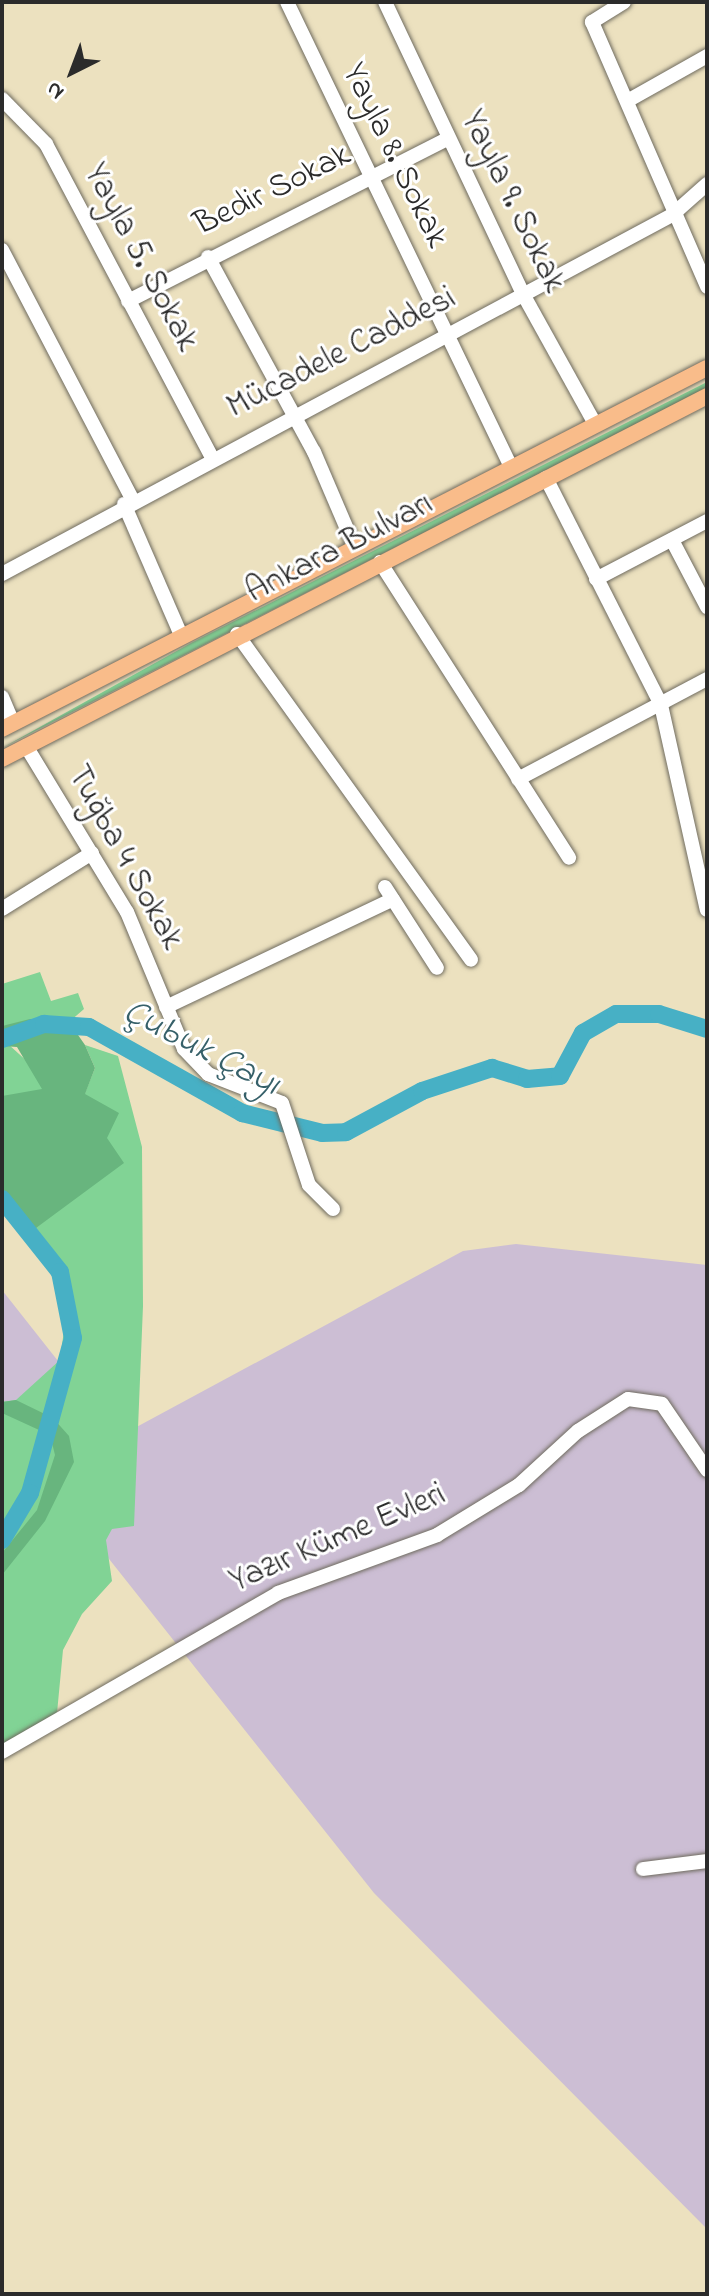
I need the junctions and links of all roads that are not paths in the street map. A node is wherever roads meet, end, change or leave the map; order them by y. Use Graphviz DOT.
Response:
graph roads {
  1 [pos="287,2"];
  2 [pos="385,2"];
  3 [pos="624,2"];
  4 [pos="707,56"];
  5 [pos="2,99"];
  6 [pos="629,100"];
  7 [pos="447,139"];
  8 [pos="370,177"];
  9 [pos="707,184"];
  10 [pos="672,215"];
  11 [pos="2,250"];
  12 [pos="208,257"];
  13 [pos="707,287"];
  14 [pos="523,294"];
  15 [pos="128,301"];
  16 [pos="447,334"];
  17 [pos="707,368"];
  18 [pos="707,396"];
  19 [pos="293,413"];
  20 [pos="595,424"];
  21 [pos="211,456"];
  22 [pos="510,465"];
  23 [pos="546,478"];
  24 [pos="128,502"];
  25 [pos="707,521"];
  26 [pos="672,540"];
  27 [pos="353,543"];
  28 [pos="380,562"];
  29 [pos="2,574"];
  30 [pos="596,579"];
  31 [pos="707,607"];
  32 [pos="180,633"];
  33 [pos="237,634"];
  34 [pos="707,679"];
  35 [pos="2,697"];
  36 [pos="661,705"];
  37 [pos="8,726"];
  38 [pos="26,746"];
  39 [pos="2,759"];
  40 [pos="518,779"];
  41 [pos="92,853"];
  42 [pos="569,858"];
  43 [pos="2,909"];
  44 [pos="707,910"];
  45 [pos="471,960"];
  46 [pos="437,968"];
  47 [pos="166,1007"];
  48 [pos="333,1209"];
  49 [pos="707,1470"];
  50 [pos="2,1752"];
  51 [pos="707,1861"];
  52 [pos="643,1869"];
  1 -- 8 [label="street, Yayla 8. Sokak"];
  2 -- 7 [label="street, Yayla 9. Sokak"];
  3 -- 6 [label="street"];
  4 -- 6 [label="street"];
  5 -- 15 [label="street, Yayla 5. Sokak"];
  6 -- 10 [label="street"];
  7 -- 8 [label="street, Bedir Sokak"];
  7 -- 14 [label="street, Yayla 9. Sokak"];
  8 -- 12 [label="street, Bedir Sokak"];
  8 -- 16 [label="street, Yayla 8. Sokak"];
  9 -- 10 [label="street, Mücadele Caddesi"];
  10 -- 13 [label="street"];
  10 -- 14 [label="street, Mücadele Caddesi"];
  11 -- 24 [label="street"];
  12 -- 15 [label="street, Bedir Sokak"];
  12 -- 19 [label="street"];
  14 -- 16 [label="street, Mücadele Caddesi"];
  14 -- 20 [label="street, Yayla 9. Sokak"];
  15 -- 21 [label="street, Yayla 5. Sokak"];
  16 -- 19 [label="street, Mücadele Caddesi"];
  16 -- 22 [label="street, Yayla 8. Sokak"];
  17 -- 20 [label="main road, Ankara Bulvarı"];
  18 -- 23 [label="main road, Ankara Bulvarı"];
  19 -- 21 [label="street, Mücadele Caddesi"];
  19 -- 27 [label="street"];
  20 -- 22 [label="main road, Ankara Bulvarı"];
  21 -- 24 [label="street, Mücadele Caddesi"];
  22 -- 27 [label="main road, Ankara Bulvarı"];
  23 -- 28 [label="main road, Ankara Bulvarı"];
  23 -- 30 [label="street"];
  24 -- 29 [label="street, Mücadele Caddesi"];
  24 -- 32 [label="street"];
  25 -- 26 [label="street"];
  26 -- 30 [label="street"];
  26 -- 31 [label="street"];
  27 -- 32 [label="main road, Ankara Bulvarı"];
  28 -- 33 [label="main road, Ankara Bulvarı"];
  28 -- 40 [label="street"];
  30 -- 36 [label="street"];
  32 -- 37 [label="main road, Ankara Bulvarı"];
  33 -- 38 [label="main road, Ankara Bulvarı"];
  33 -- 45 [label="street"];
  34 -- 36 [label="street"];
  35 -- 37 [label="street"];
  36 -- 40 [label="street"];
  36 -- 44 [label="street"];
  38 -- 39 [label="main road, Ankara Bulvarı"];
  38 -- 41 [label="street, Tuğba 4 Sokak"];
  40 -- 42 [label="street"];
  41 -- 43 [label="street"];
  41 -- 47 [label="street, Tuğba 4 Sokak"];
  46 -- 47 [label="street"];
  47 -- 48 [label="street, Tuğba 4 Sokak"];
  49 -- 50 [label="street, Yazır Küme Evleri"];
  51 -- 52 [label="street"];
}
